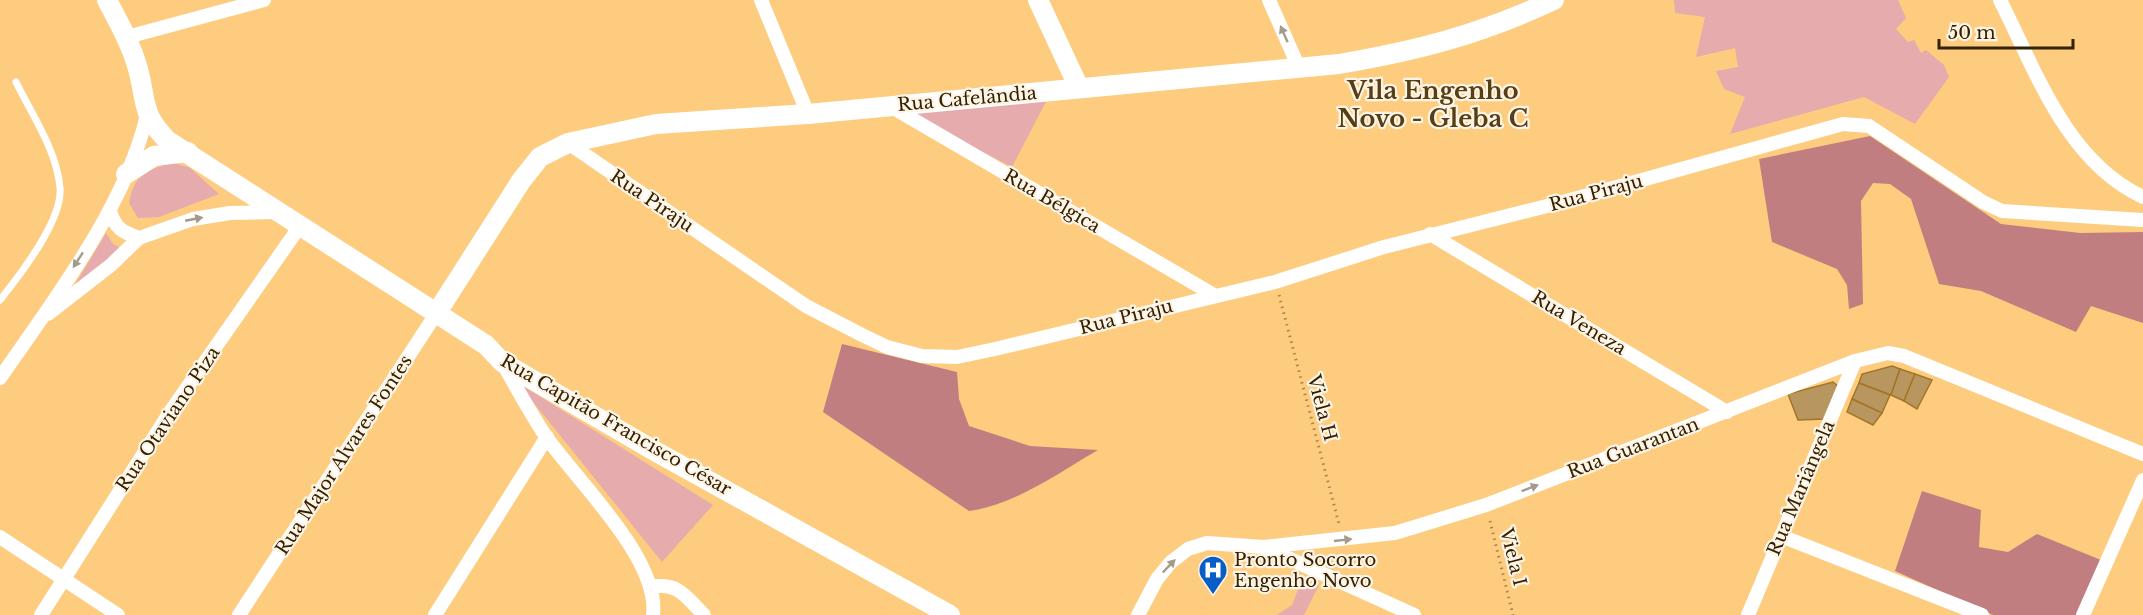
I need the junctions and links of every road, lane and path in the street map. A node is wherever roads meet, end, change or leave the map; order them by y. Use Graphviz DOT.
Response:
graph roads {
  1 [pos="107,0"];
  2 [pos="264,0"];
  3 [pos="761,0"];
  4 [pos="1038,0"];
  5 [pos="1269,0"];
  6 [pos="1554,0"];
  7 [pos="2000,0"];
  8 [pos="127,37"];
  9 [pos="1299,68"];
  10 [pos="16,82"];
  11 [pos="1079,88"];
  12 [pos="890,106"];
  13 [pos="808,114"];
  14 [pos="147,115"];
  15 [pos="567,143"];
  16 [pos="188,152"];
  17 [pos="126,174"];
  18 [pos="2143,197"];
  19 [pos="110,211"];
  20 [pos="277,212"];
  21 [pos="2143,220"];
  22 [pos="300,226"];
  23 [pos="1431,234"];
  24 [pos="139,238"];
  25 [pos="1275,282"];
  26 [pos="449,294"];
  27 [pos="1214,295"];
  28 [pos="0,300"];
  29 [pos="436,314"];
  30 [pos="39,320"];
  31 [pos="1855,361"];
  32 [pos="502,362"];
  33 [pos="0,378"];
  34 [pos="1727,412"];
  35 [pos="547,437"];
  36 [pos="2143,454"];
  37 [pos="2143,480"];
  38 [pos="1486,505"];
  39 [pos="1781,536"];
  40 [pos="0,537"];
  41 [pos="1343,540"];
  42 [pos="1264,547"];
  43 [pos="63,579"];
  44 [pos="651,588"];
  45 [pos="41,615"];
  46 [pos="118,615"];
  47 [pos="239,615"];
  48 [pos="435,615"];
  49 [pos="653,615"];
  50 [pos="704,615"];
  51 [pos="950,615"];
  52 [pos="1138,615"];
  53 [pos="1414,615"];
  54 [pos="1513,615"];
  55 [pos="1748,615"];
  56 [pos="1982,615"];
  57 [pos="2083,615"];
  1 -- 8 [label="street"];
  2 -- 8 [label="street"];
  3 -- 13 [label="street"];
  4 -- 11 [label="street"];
  9 -- 5 [label="street, one-way"];
  6 -- 9 [label="street, Rua Cafelândia"];
  7 -- 18 [label="street"];
  8 -- 14 [label="street"];
  9 -- 11 [label="street, Rua Cafelândia"];
  10 -- 28 [label="lane"];
  11 -- 12 [label="street, Rua Cafelândia"];
  12 -- 13 [label="street, Rua Cafelândia"];
  12 -- 27 [label="street, Rua Bélgica"];
  13 -- 15 [label="street, Rua Cafelândia"];
  14 -- 16 [label="street, Rua Capitão Francisco César"];
  14 -- 17 [label="street"];
  15 -- 26 [label="street, Rua Cafelândia"];
  15 -- 27 [label="street, Rua Piraju"];
  16 -- 17 [label="street"];
  16 -- 20 [label="street, Rua Capitão Francisco César"];
  17 -- 19 [label="street"];
  19 -- 24 [label="street"];
  19 -- 30 [label="street, one-way"];
  20 -- 22 [label="street, Rua Capitão Francisco César"];
  24 -- 20 [label="street, one-way"];
  21 -- 23 [label="street, Rua Piraju"];
  22 -- 29 [label="street, Rua Capitão Francisco César"];
  22 -- 43 [label="street, Rua Otaviano Piza"];
  23 -- 25 [label="street, Rua Piraju"];
  23 -- 34 [label="street, Rua Veneza"];
  24 -- 30 [label="street"];
  25 -- 27 [label="street, Rua Piraju"];
  25 -- 41 [label="path, Viela H"];
  26 -- 29 [label="street, Rua Major Alvares Fontes"];
  29 -- 32 [label="street, Rua Capitão Francisco César"];
  29 -- 47 [label="street, Rua Major Alvares Fontes"];
  30 -- 33 [label="street"];
  31 -- 34 [label="street, Rua Guarantan"];
  31 -- 36 [label="street, Rua Guarantan"];
  31 -- 39 [label="street, Rua Mariângela"];
  32 -- 35 [label="street"];
  32 -- 51 [label="street, Rua Capitão Francisco César"];
  38 -- 34 [label="street, Rua Guarantan, one-way"];
  35 -- 44 [label="street"];
  35 -- 48 [label="street"];
  37 -- 57 [label="street"];
  38 -- 41 [label="street, Rua Guarantan"];
  38 -- 54 [label="path, Viela I"];
  39 -- 55 [label="street, Rua Mariângela"];
  39 -- 56 [label="street"];
  40 -- 43 [label="street"];
  41 -- 42 [label="street, Rua Guarantan"];
  52 -- 42 [label="street, Rua Guarantan, one-way"];
  42 -- 53 [label="street"];
  43 -- 45 [label="street, Rua Otaviano Piza"];
  43 -- 46 [label="street"];
  44 -- 49 [label="street"];
  44 -- 50 [label="street"];
}
